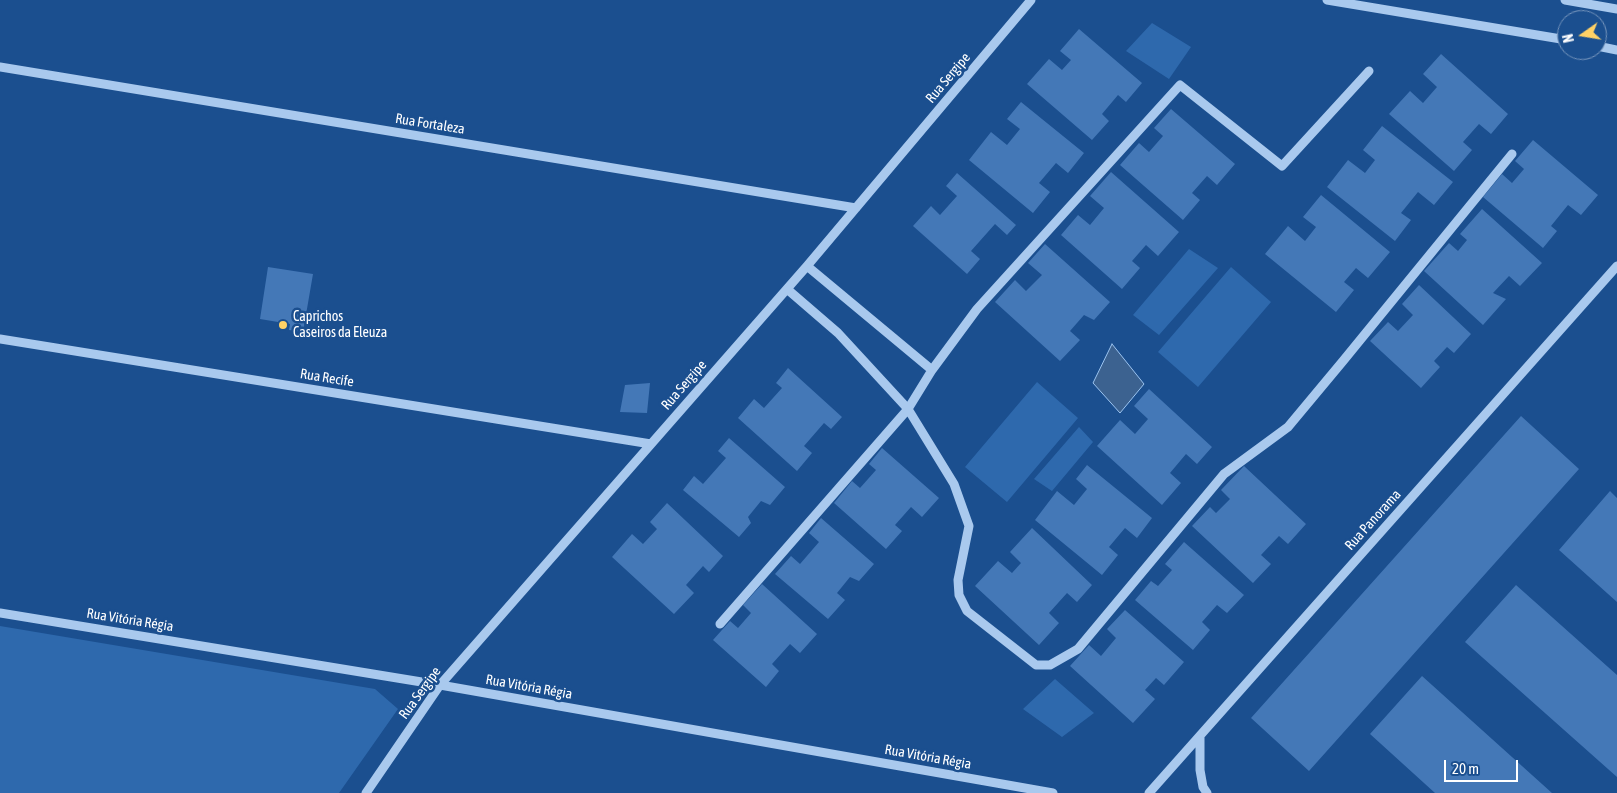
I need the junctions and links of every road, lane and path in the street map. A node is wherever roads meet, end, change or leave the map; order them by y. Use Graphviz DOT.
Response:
graph roads {
  1 [pos="1031,0"];
  2 [pos="1327,0"];
  3 [pos="1565,0"];
  4 [pos="1617,10"];
  5 [pos="1557,38"];
  6 [pos="0,67"];
  7 [pos="1369,71"];
  8 [pos="1512,154"];
  9 [pos="856,208"];
  10 [pos="808,266"];
  11 [pos="1617,266"];
  12 [pos="787,289"];
  13 [pos="0,339"];
  14 [pos="932,370"];
  15 [pos="908,409"];
  16 [pos="650,444"];
  17 [pos="0,613"];
  18 [pos="720,624"];
  19 [pos="440,686"];
  20 [pos="1200,736"];
  21 [pos="366,793"];
  22 [pos="1054,793"];
  23 [pos="1149,793"];
  24 [pos="1207,793"];
  1 -- 9 [label="street, Rua Sergipe"];
  2 -- 5 [label="street"];
  3 -- 4 [label="street"];
  6 -- 9 [label="street, Rua Fortaleza"];
  7 -- 14 [label="street"];
  8 -- 15 [label="street"];
  9 -- 10 [label="street, Rua Sergipe"];
  10 -- 12 [label="street, Rua Sergipe"];
  10 -- 14 [label="street"];
  11 -- 20 [label="street, Rua Panorama"];
  12 -- 15 [label="street"];
  12 -- 16 [label="street, Rua Sergipe"];
  13 -- 16 [label="street, Rua Recife"];
  14 -- 15 [label="street"];
  15 -- 18 [label="street"];
  16 -- 19 [label="street, Rua Sergipe"];
  17 -- 19 [label="street, Rua Vitória Régia"];
  19 -- 21 [label="street, Rua Sergipe"];
  19 -- 22 [label="street, Rua Vitória Régia"];
  20 -- 23 [label="street, Rua Panorama"];
  20 -- 24 [label="street"];
}
